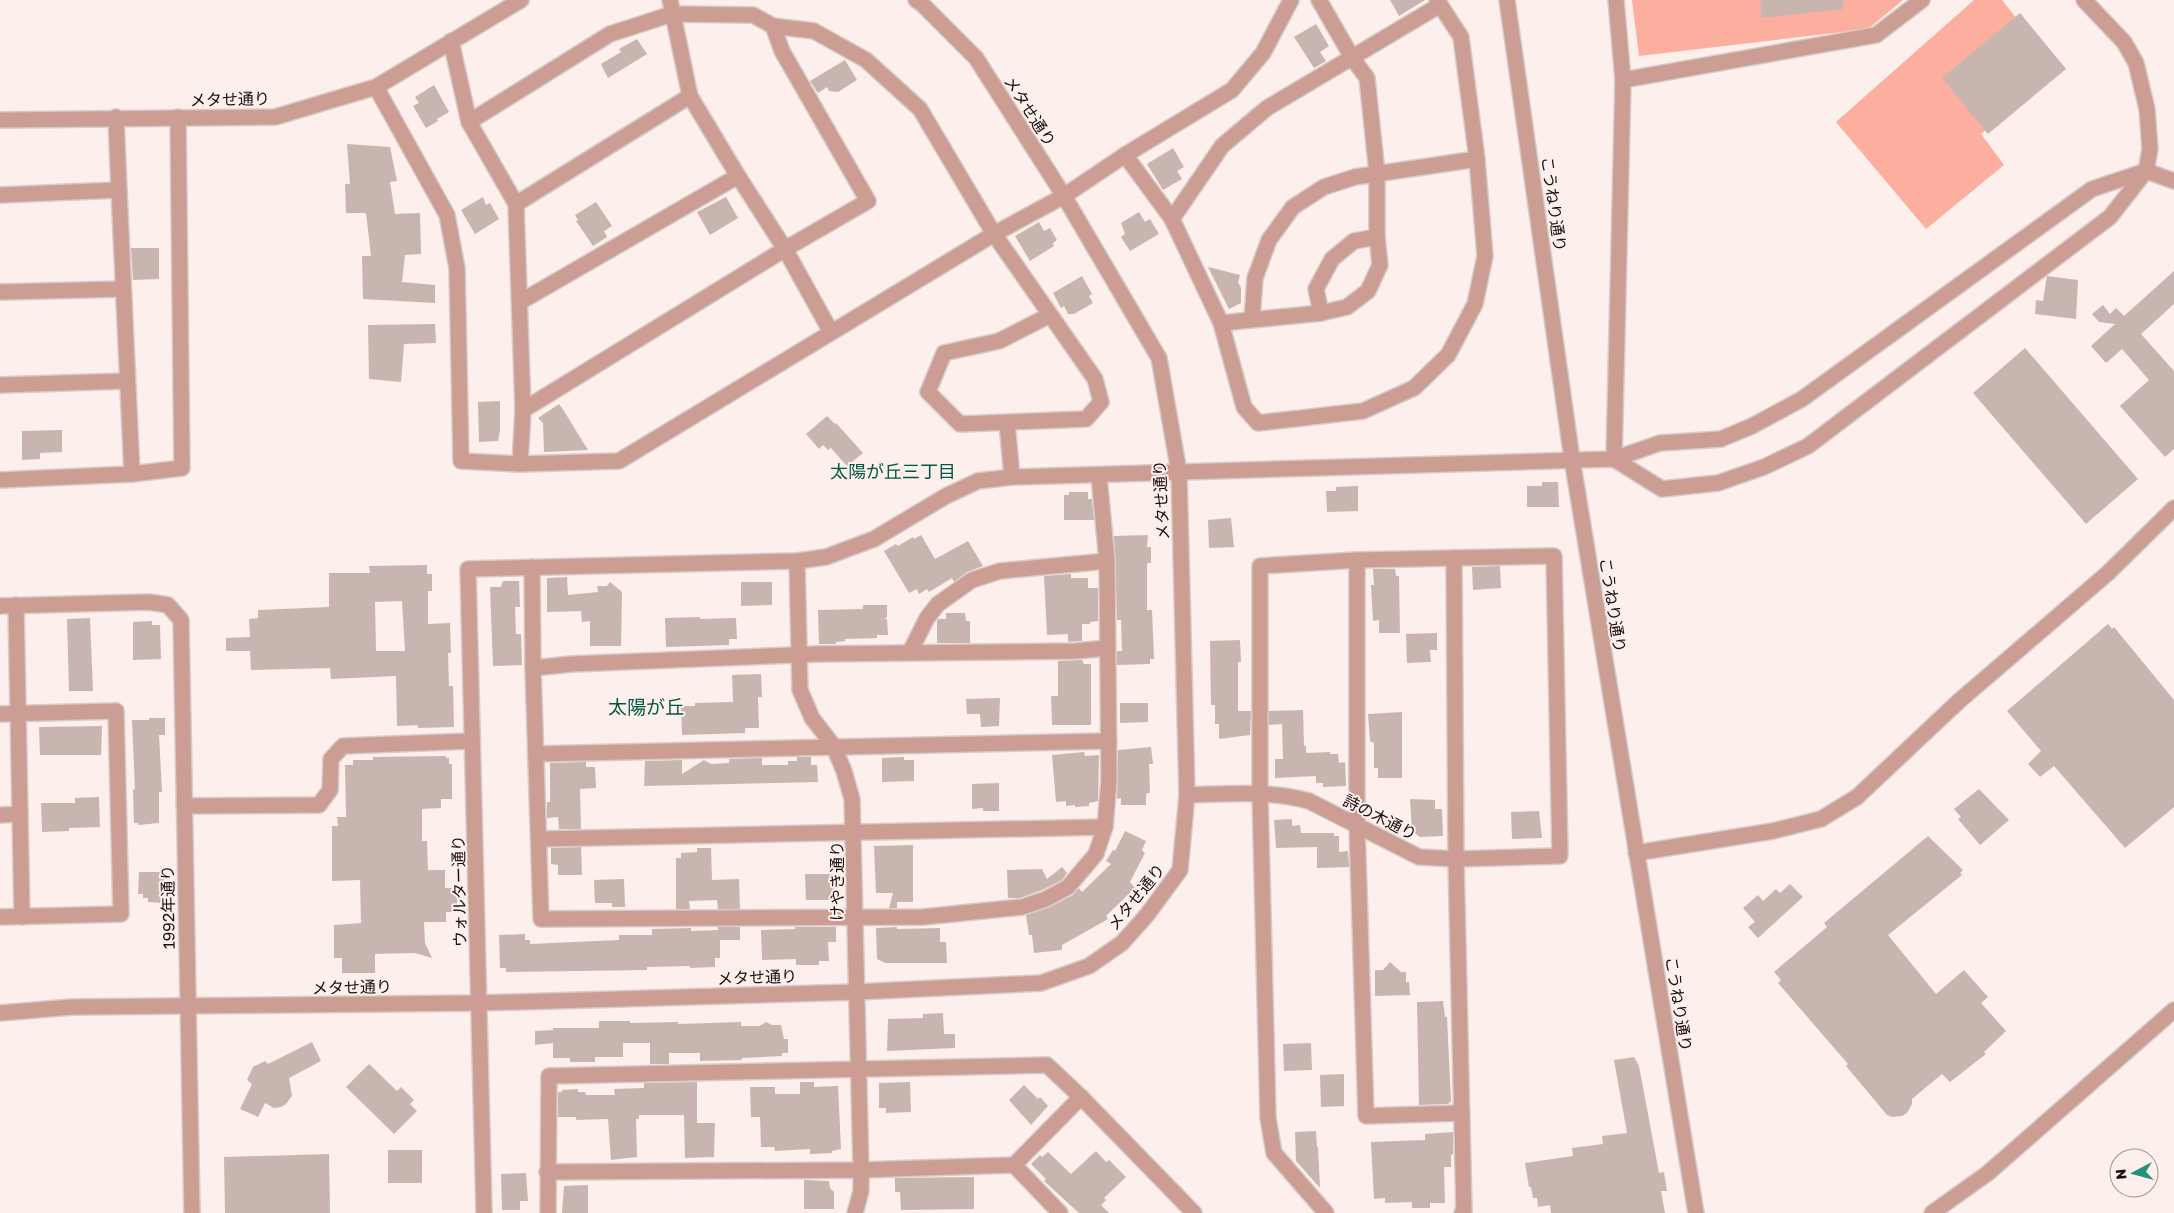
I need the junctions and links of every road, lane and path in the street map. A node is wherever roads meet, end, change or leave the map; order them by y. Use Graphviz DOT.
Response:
graph roads {
  1 [pos="521,0"];
  2 [pos="916,0"];
  3 [pos="1291,0"];
  4 [pos="1319,0"];
  5 [pos="1507,0"];
  6 [pos="1616,0"];
  7 [pos="1922,0"];
  8 [pos="2084,0"];
  9 [pos="1438,3"];
  10 [pos="671,7"];
  11 [pos="773,26"];
  12 [pos="451,41"];
  13 [pos="1353,59"];
  14 [pos="1623,80"];
  15 [pos="376,87"];
  16 [pos="690,96"];
  17 [pos="116,117"];
  18 [pos="178,117"];
  19 [pos="0,120"];
  20 [pos="469,122"];
  21 [pos="1125,155"];
  22 [pos="1477,159"];
  23 [pos="2146,171"];
  24 [pos="1377,173"];
  25 [pos="738,176"];
  26 [pos="2174,181"];
  27 [pos="119,190"];
  28 [pos="0,195"];
  29 [pos="1064,196"];
  30 [pos="516,204"];
  31 [pos="1172,219"];
  32 [pos="994,234"];
  33 [pos="1377,237"];
  34 [pos="785,250"];
  35 [pos="123,289"];
  36 [pos="0,292"];
  37 [pos="520,302"];
  38 [pos="1321,313"];
  39 [pos="1050,315"];
  40 [pos="1252,320"];
  41 [pos="1221,323"];
  42 [pos="831,332"];
  43 [pos="127,381"];
  44 [pos="0,385"];
  45 [pos="524,410"];
  46 [pos="1008,423"];
  47 [pos="1614,459"];
  48 [pos="1572,460"];
  49 [pos="520,464"];
  50 [pos="1179,472"];
  51 [pos="132,474"];
  52 [pos="1099,476"];
  53 [pos="1012,477"];
  54 [pos="0,480"];
  55 [pos="2174,508"];
  56 [pos="1454,558"];
  57 [pos="1357,560"];
  58 [pos="797,561"];
  59 [pos="1107,561"];
  60 [pos="532,567"];
  61 [pos="0,606"];
  62 [pos="16,606"];
  63 [pos="1106,648"];
  64 [pos="910,652"];
  65 [pos="799,655"];
  66 [pos="533,668"];
  67 [pos="18,713"];
  68 [pos="0,714"];
  69 [pos="472,741"];
  70 [pos="1109,741"];
  71 [pos="834,747"];
  72 [pos="536,754"];
  73 [pos="1260,793"];
  74 [pos="1187,795"];
  75 [pos="184,806"];
  76 [pos="20,814"];
  77 [pos="0,815"];
  78 [pos="1357,824"];
  79 [pos="1105,827"];
  80 [pos="854,833"];
  81 [pos="539,839"];
  82 [pos="1636,853"];
  83 [pos="1456,859"];
  84 [pos="0,917"];
  85 [pos="22,917"];
  86 [pos="854,918"];
  87 [pos="856,992"];
  88 [pos="479,1003"];
  89 [pos="187,1007"];
  90 [pos="2174,1010"];
  91 [pos="0,1014"];
  92 [pos="858,1070"];
  93 [pos="1081,1097"];
  94 [pos="1462,1113"];
  95 [pos="1014,1164"];
  96 [pos="861,1170"];
  97 [pos="547,1172"];
  98 [pos="192,1213"];
  99 [pos="484,1213"];
  100 [pos="548,1213"];
  101 [pos="855,1213"];
  102 [pos="1060,1213"];
  103 [pos="1194,1213"];
  104 [pos="1326,1213"];
  105 [pos="1462,1213"];
  106 [pos="1696,1213"];
  107 [pos="1932,1213"];
  1 -- 12 [label="street, メタせ通り"];
  2 -- 29 [label="street, メタせ通り"];
  3 -- 21 [label="street"];
  4 -- 13 [label="street"];
  5 -- 48 [label="street, こうねり通り"];
  6 -- 14 [label="street"];
  7 -- 14 [label="street"];
  8 -- 23 [label="street"];
  9 -- 13 [label="street"];
  9 -- 22 [label="street"];
  10 -- 11 [label="street"];
  10 -- 16 [label="street"];
  10 -- 20 [label="street"];
  11 -- 32 [label="street"];
  11 -- 34 [label="street"];
  12 -- 15 [label="street, メタせ通り"];
  12 -- 20 [label="street"];
  13 -- 24 [label="street"];
  13 -- 31 [label="street"];
  14 -- 47 [label="street"];
  15 -- 18 [label="street, メタせ通り"];
  15 -- 49 [label="street"];
  16 -- 25 [label="street"];
  16 -- 30 [label="street"];
  17 -- 18 [label="street, メタせ通り"];
  17 -- 19 [label="street, メタせ通り"];
  17 -- 27 [label="street"];
  18 -- 51 [label="street"];
  20 -- 30 [label="street"];
  21 -- 29 [label="street"];
  21 -- 31 [label="street"];
  22 -- 24 [label="street"];
  22 -- 41 [label="street"];
  23 -- 26 [label="street"];
  23 -- 47 [label="street"];
  23 -- 47 [label="street"];
  24 -- 33 [label="street"];
  24 -- 40 [label="street"];
  25 -- 34 [label="street"];
  25 -- 37 [label="street"];
  27 -- 28 [label="street"];
  27 -- 35 [label="street"];
  29 -- 32 [label="street"];
  29 -- 50 [label="street, メタせ通り"];
  30 -- 37 [label="street"];
  31 -- 41 [label="street"];
  32 -- 39 [label="street"];
  32 -- 42 [label="street"];
  33 -- 38 [label="street"];
  33 -- 38 [label="street"];
  34 -- 42 [label="street"];
  34 -- 45 [label="street"];
  35 -- 36 [label="street"];
  35 -- 43 [label="street"];
  37 -- 45 [label="street"];
  38 -- 40 [label="street"];
  39 -- 46 [label="street"];
  39 -- 46 [label="street"];
  40 -- 41 [label="street"];
  42 -- 49 [label="street"];
  43 -- 44 [label="street"];
  43 -- 51 [label="street"];
  45 -- 49 [label="street"];
  46 -- 53 [label="street"];
  47 -- 48 [label="street"];
  48 -- 50 [label="street"];
  48 -- 82 [label="street, こうねり通り"];
  50 -- 52 [label="street"];
  50 -- 74 [label="street, メタせ通り"];
  51 -- 54 [label="street"];
  52 -- 53 [label="street"];
  52 -- 59 [label="street"];
  53 -- 58 [label="street"];
  55 -- 82 [label="street"];
  56 -- 57 [label="street"];
  56 -- 83 [label="street"];
  56 -- 83 [label="street, 詩の木通り"];
  57 -- 73 [label="street"];
  57 -- 78 [label="street"];
  58 -- 60 [label="street"];
  58 -- 65 [label="street, けやき通り"];
  59 -- 63 [label="street"];
  59 -- 64 [label="street"];
  60 -- 66 [label="street"];
  60 -- 69 [label="street, ウォルター通り"];
  61 -- 62 [label="street"];
  62 -- 67 [label="street"];
  62 -- 75 [label="street, 1992年通り"];
  63 -- 64 [label="street"];
  63 -- 70 [label="street"];
  64 -- 65 [label="street"];
  65 -- 66 [label="street"];
  65 -- 71 [label="street, けやき通り"];
  66 -- 72 [label="street"];
  67 -- 68 [label="street"];
  67 -- 76 [label="street"];
  67 -- 85 [label="street"];
  69 -- 75 [label="street"];
  69 -- 88 [label="street, ウォルター通り"];
  70 -- 71 [label="street"];
  70 -- 79 [label="street"];
  71 -- 72 [label="street"];
  71 -- 80 [label="street, けやき通り"];
  72 -- 81 [label="street"];
  73 -- 74 [label="street, 詩の木通り"];
  73 -- 78 [label="street, 詩の木通り"];
  73 -- 104 [label="street"];
  74 -- 87 [label="street, メタせ通り"];
  75 -- 89 [label="street, 1992年通り"];
  76 -- 77 [label="street"];
  76 -- 85 [label="street"];
  78 -- 83 [label="street, 詩の木通り"];
  78 -- 94 [label="street"];
  79 -- 80 [label="street"];
  79 -- 86 [label="street"];
  80 -- 81 [label="street"];
  80 -- 86 [label="street, けやき通り"];
  81 -- 86 [label="street"];
  82 -- 106 [label="street, こうねり通り"];
  83 -- 94 [label="street"];
  84 -- 85 [label="street"];
  86 -- 87 [label="street, けやき通り"];
  87 -- 88 [label="street, メタせ通り"];
  87 -- 92 [label="street, けやき通り"];
  88 -- 89 [label="street, メタせ通り"];
  88 -- 99 [label="street, ウォルター通り"];
  89 -- 91 [label="street, メタせ通り"];
  89 -- 98 [label="street, 1992年通り"];
  90 -- 107 [label="street"];
  92 -- 93 [label="street"];
  92 -- 96 [label="street, けやき通り"];
  92 -- 97 [label="street"];
  93 -- 95 [label="street"];
  93 -- 103 [label="street"];
  94 -- 105 [label="street"];
  95 -- 96 [label="street"];
  95 -- 102 [label="street"];
  96 -- 97 [label="street"];
  96 -- 101 [label="street, けやき通り"];
  97 -- 100 [label="street"];
}
